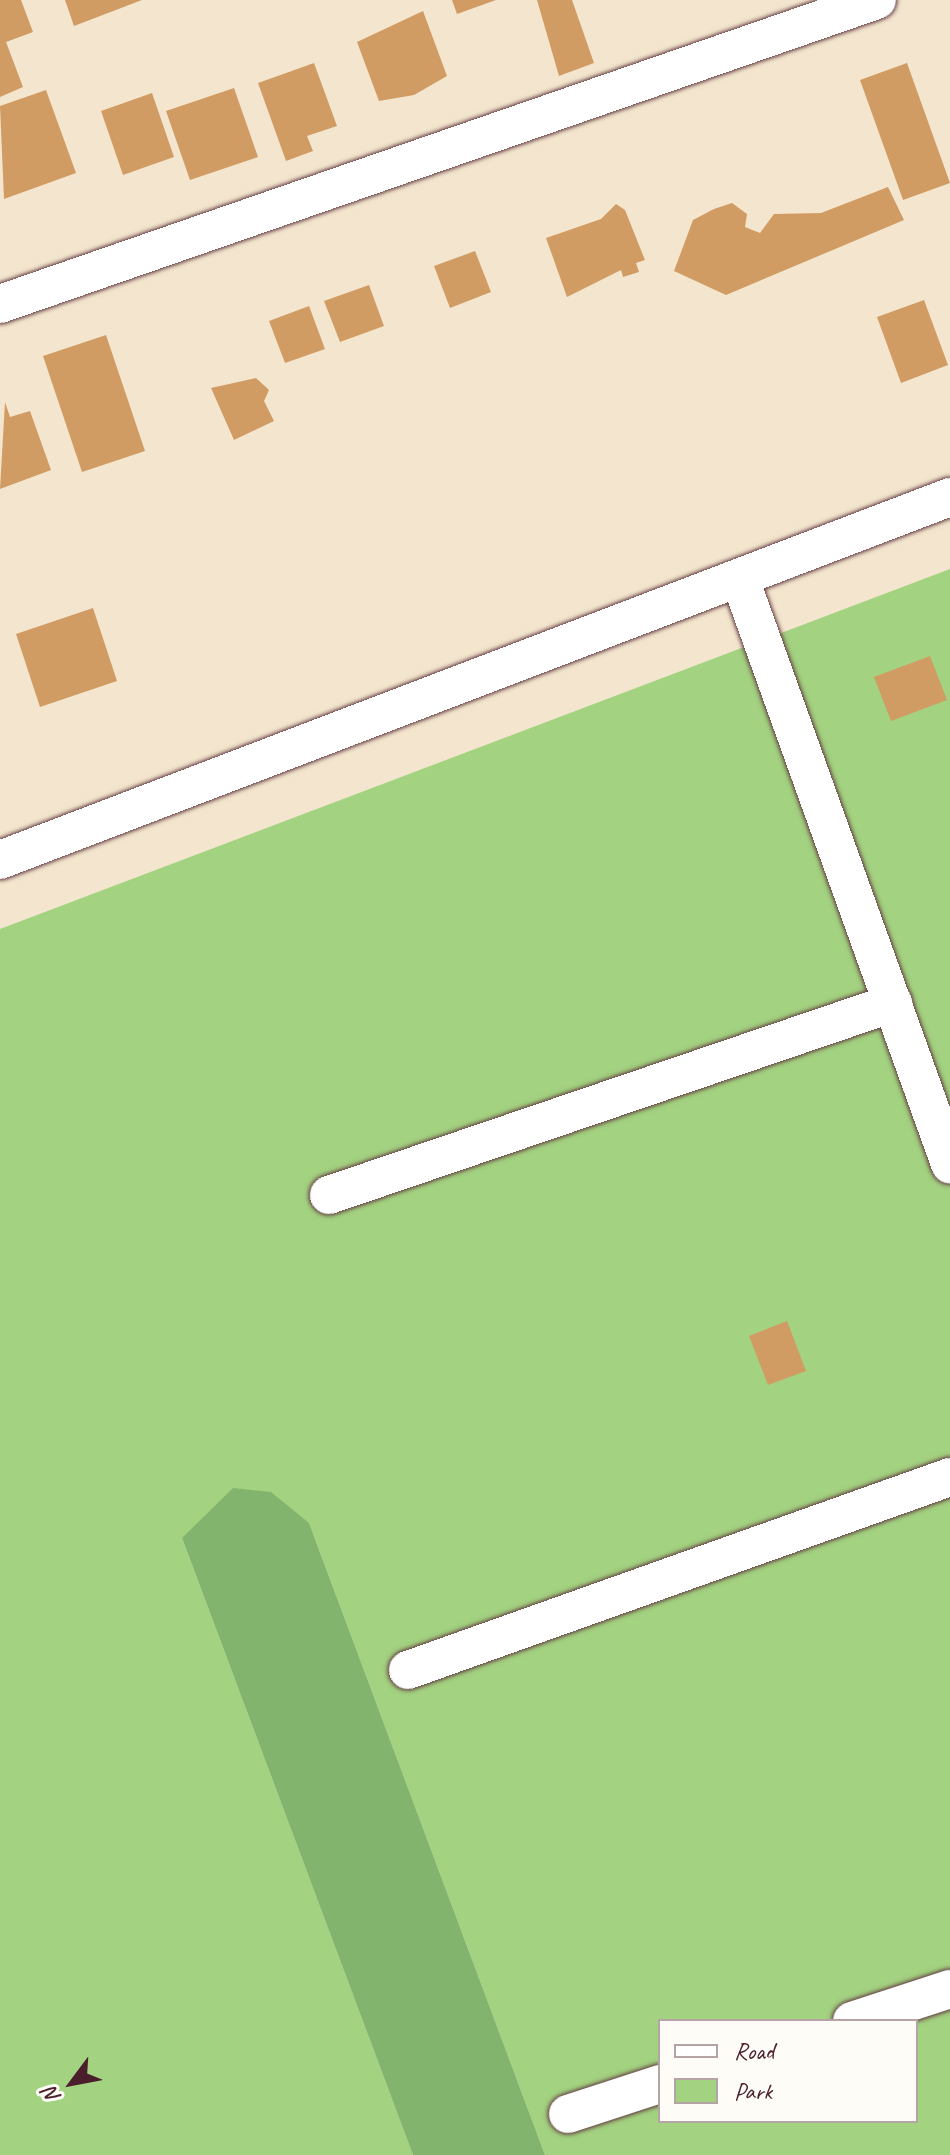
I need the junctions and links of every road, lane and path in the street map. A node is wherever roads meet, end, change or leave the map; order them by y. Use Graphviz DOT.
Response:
graph roads {
  1 [pos="877,0"];
  2 [pos="0,304"];
  3 [pos="950,497"];
  4 [pos="740,579"];
  5 [pos="0,860"];
  6 [pos="893,1003"];
  7 [pos="950,1164"];
  8 [pos="329,1195"];
  9 [pos="950,1477"];
  10 [pos="408,1670"];
  11 [pos="950,1989"];
  12 [pos="858,2019"];
  13 [pos="658,2085"];
  14 [pos="568,2114"];
  1 -- 2 [label="street"];
  3 -- 4 [label="street"];
  4 -- 5 [label="street"];
  4 -- 6 [label="street"];
  6 -- 7 [label="street"];
  6 -- 8 [label="street"];
  9 -- 10 [label="street"];
  11 -- 12 [label="street"];
  13 -- 14 [label="street"];
}
